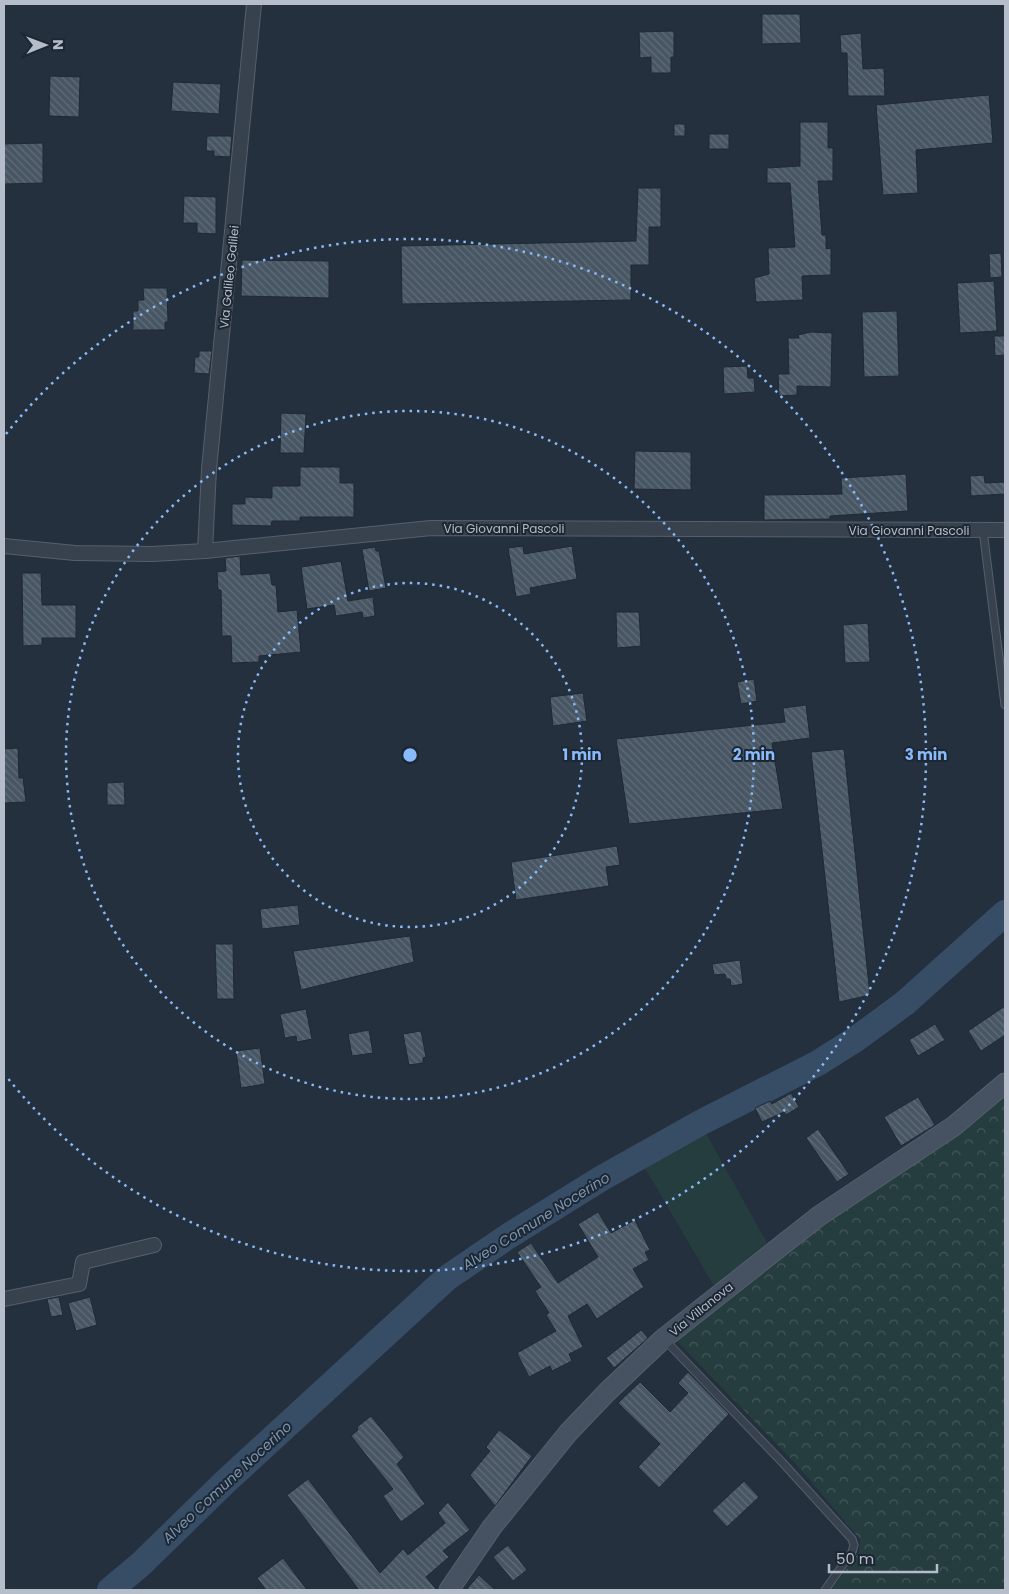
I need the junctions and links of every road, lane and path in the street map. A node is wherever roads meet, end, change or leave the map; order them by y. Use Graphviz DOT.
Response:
graph roads {
  1 [pos="254,4"];
  2 [pos="982,530"];
  3 [pos="1005,530"];
  4 [pos="4,546"];
  5 [pos="204,550"];
  6 [pos="1005,705"];
  7 [pos="1005,1083"];
  8 [pos="154,1245"];
  9 [pos="4,1299"];
  10 [pos="664,1339"];
  11 [pos="449,1590"];
  12 [pos="825,1590"];
  1 -- 5 [label="street, Via Galileo Galilei"];
  2 -- 3 [label="street, Via Giovanni Pascoli"];
  2 -- 5 [label="street, Via Giovanni Pascoli"];
  2 -- 6 [label="lane"];
  4 -- 5 [label="street, Via Giovanni Pascoli"];
  7 -- 10 [label="main road, Via Villanova"];
  8 -- 9 [label="street"];
  10 -- 11 [label="main road, Via Villanova"];
  10 -- 12 [label="lane"];
}
